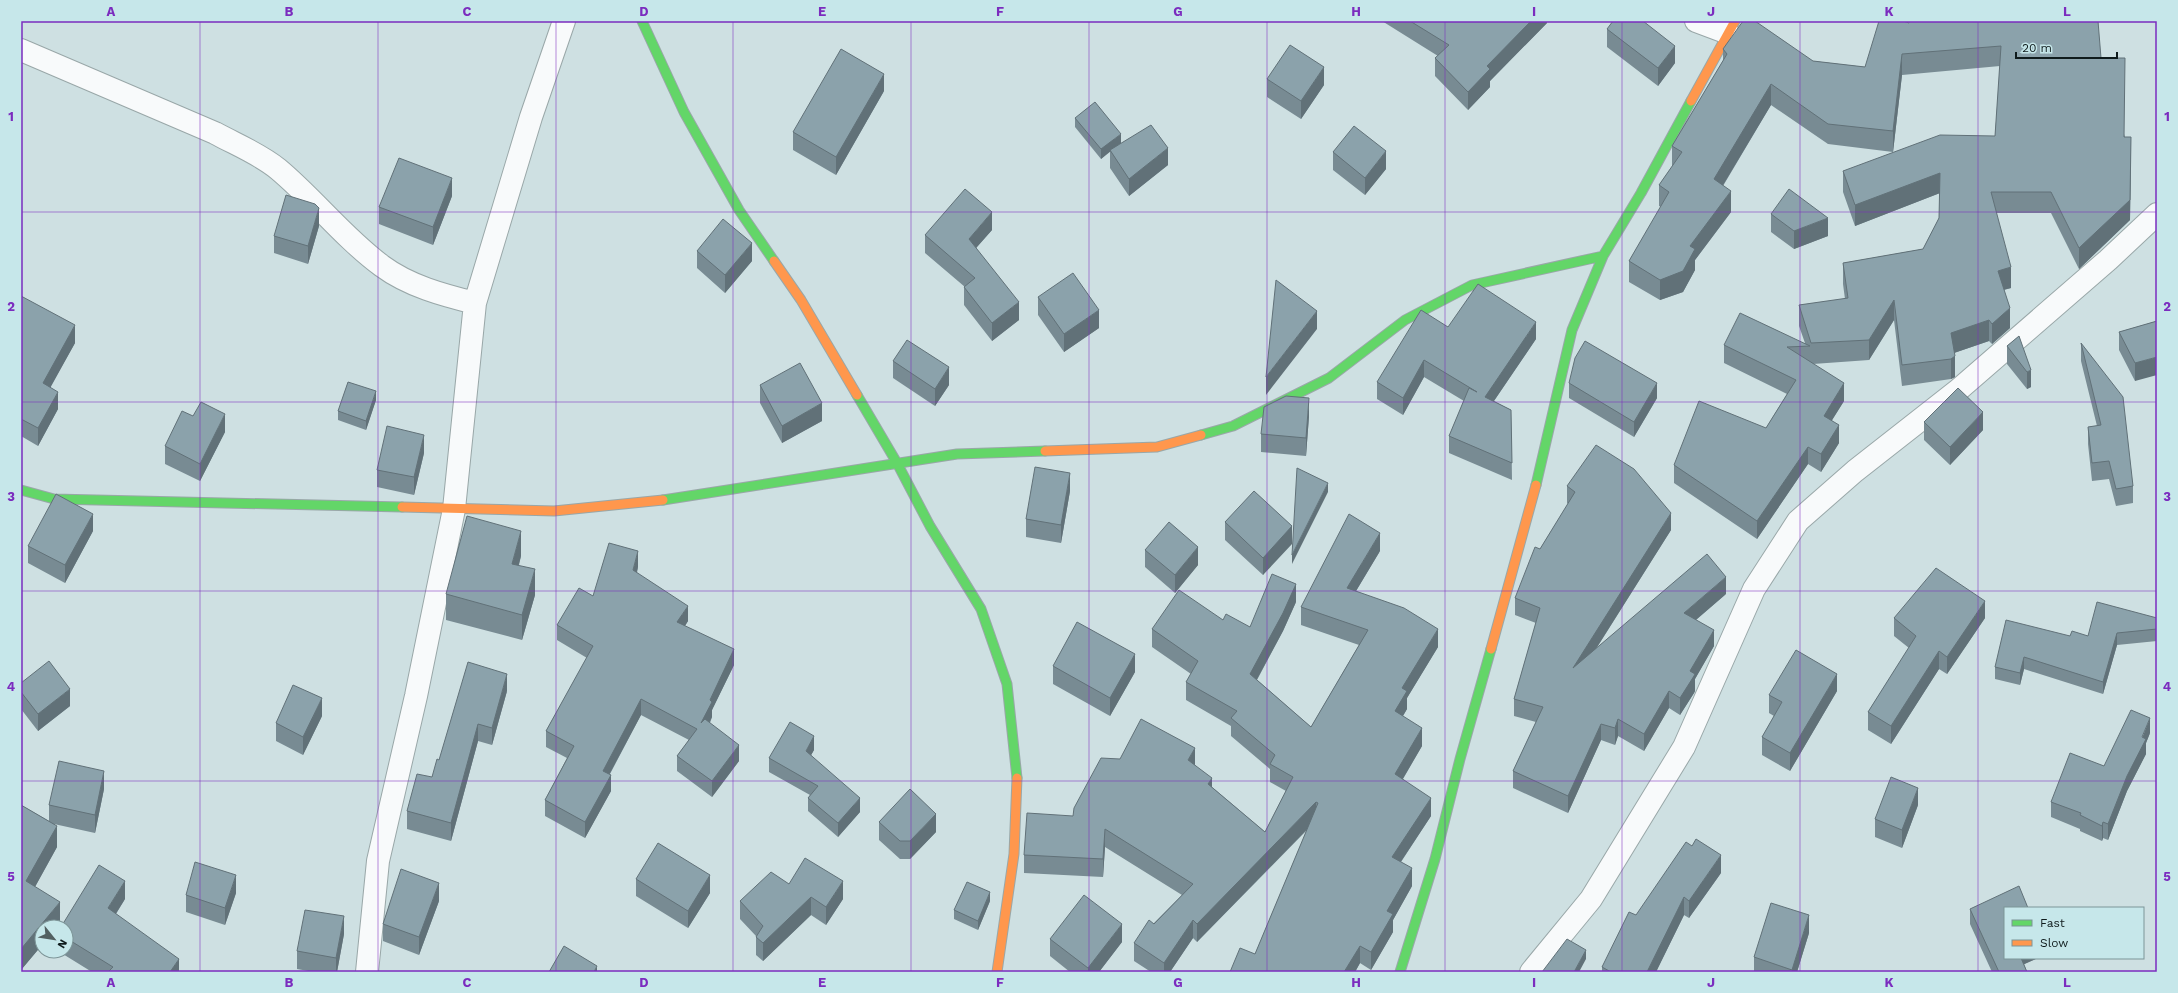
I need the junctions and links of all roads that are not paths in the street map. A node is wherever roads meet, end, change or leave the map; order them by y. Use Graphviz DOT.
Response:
graph roads {
  1 [pos="564,21"];
  2 [pos="642,21"];
  3 [pos="1696,21"];
  4 [pos="1731,27"];
  5 [pos="21,50"];
  6 [pos="2157,214"];
  7 [pos="1603,256"];
  8 [pos="475,303"];
  9 [pos="897,463"];
  10 [pos="21,490"];
  11 [pos="454,509"];
  12 [pos="1002,970"];
  13 [pos="367,972"];
  14 [pos="1400,972"];
  15 [pos="1531,972"];
  1 -- 8 [label="street"];
  2 -- 9 [label="street"];
  3 -- 4 [label="street"];
  4 -- 7 [label="street"];
  5 -- 8 [label="street"];
  6 -- 15 [label="street"];
  7 -- 9 [label="street"];
  7 -- 14 [label="street"];
  8 -- 11 [label="street"];
  9 -- 11 [label="street"];
  9 -- 12 [label="street"];
  10 -- 11 [label="street"];
  11 -- 13 [label="street"];
}
